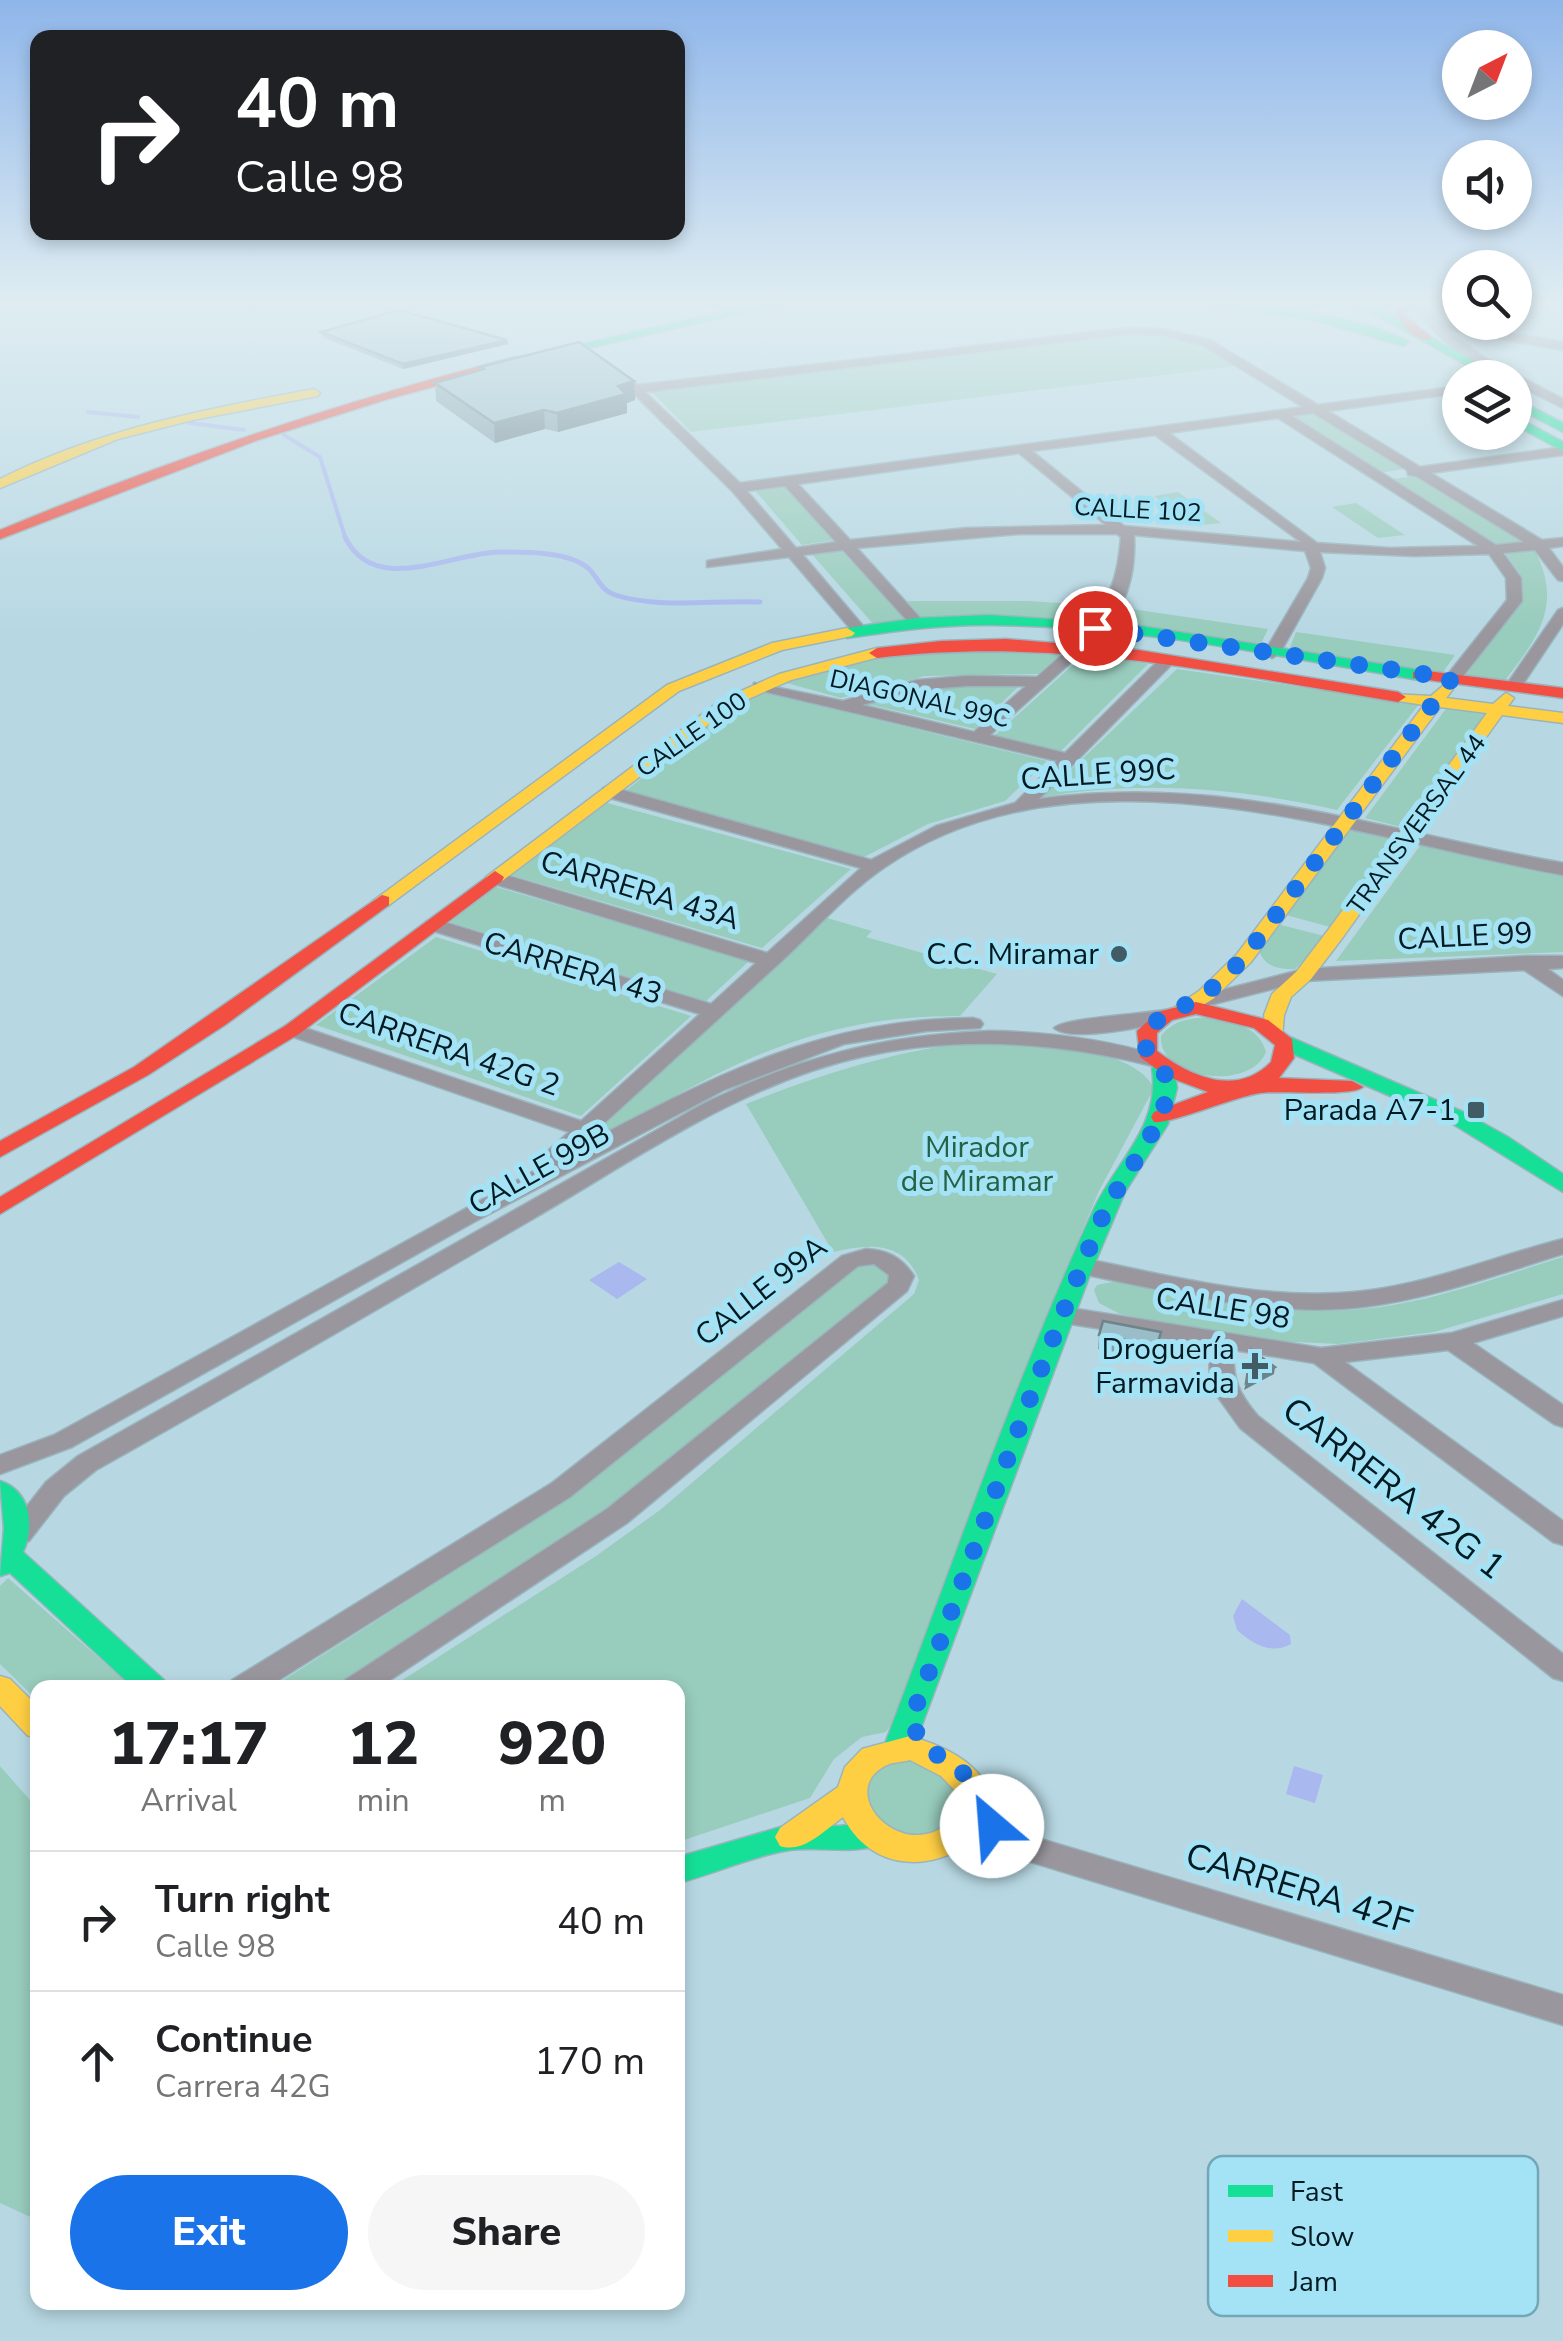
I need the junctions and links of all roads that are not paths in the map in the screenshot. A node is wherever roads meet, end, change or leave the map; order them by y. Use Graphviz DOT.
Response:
graph roads {
  1 [pos="219,411"];
  2 [pos="328,411"];
  3 [pos="659,411"];
  4 [pos="1283,411"];
  5 [pos="1321,411"];
  6 [pos="1278,412"];
  7 [pos="210,413"];
  8 [pos="1532,418"];
  9 [pos="1532,423"];
  10 [pos="1563,428"];
  11 [pos="1156,429"];
  12 [pos="1019,447"];
  13 [pos="1563,449"];
  14 [pos="201,453"];
  15 [pos="1419,471"];
  16 [pos="1378,476"];
  17 [pos="10,478"];
  18 [pos="788,481"];
  19 [pos="737,488"];
  20 [pos="61,508"];
  21 [pos="1124,530"];
  22 [pos="0,535"];
  23 [pos="1563,542"];
  24 [pos="846,544"];
  25 [pos="1539,545"];
  26 [pos="1312,548"];
  27 [pos="1491,548"];
  28 [pos="792,552"];
  29 [pos="712,564"];
  30 [pos="1563,577"];
  31 [pos="1563,613"];
  32 [pos="917,623"];
  33 [pos="1095,628"];
  34 [pos="858,630"];
  35 [pos="1079,648"];
  36 [pos="1272,653"];
  37 [pos="1167,660"];
  38 [pos="1452,678"];
  39 [pos="1041,682"];
  40 [pos="760,686"];
  41 [pos="1513,687"];
  42 [pos="1563,694"];
  43 [pos="1437,701"];
  44 [pos="845,706"];
  45 [pos="1499,710"];
  46 [pos="1563,718"];
  47 [pos="978,737"];
  48 [pos="1068,760"];
  49 [pos="609,792"];
  50 [pos="1022,806"];
  51 [pos="1345,821"];
  52 [pos="1406,835"];
  53 [pos="874,866"];
  54 [pos="1563,869"];
  55 [pos="495,878"];
  56 [pos="434,925"];
  57 [pos="1244,958"];
  58 [pos="768,960"];
  59 [pos="1526,962"];
  60 [pos="1563,962"];
  61 [pos="1304,975"];
  62 [pos="1272,982"];
  63 [pos="1563,990"];
  64 [pos="1180,1010"];
  65 [pos="713,1011"];
  66 [pos="292,1030"];
  67 [pos="1277,1035"];
  68 [pos="1158,1064"];
  69 [pos="1244,1084"];
  70 [pos="1426,1106"];
  71 [pos="1162,1117"];
  72 [pos="585,1130"];
  73 [pos="0,1150"];
  74 [pos="525,1184"];
  75 [pos="1563,1186"];
  76 [pos="0,1207"];
  77 [pos="1563,1246"];
  78 [pos="1082,1266"];
  79 [pos="1064,1315"];
  80 [pos="1556,1316"];
  81 [pos="1452,1341"];
  82 [pos="1222,1342"];
  83 [pos="1321,1356"];
  84 [pos="1563,1418"];
  85 [pos="0,1465"];
  86 [pos="0,1491"];
  87 [pos="1563,1535"];
  88 [pos="9,1552"];
  89 [pos="1563,1670"];
  90 [pos="145,1680"];
  91 [pos="255,1680"];
  92 [pos="367,1680"];
  93 [pos="0,1687"];
  94 [pos="30,1719"];
  95 [pos="910,1722"];
  96 [pos="898,1749"];
  97 [pos="928,1751"];
  98 [pos="850,1795"];
  99 [pos="973,1811"];
  100 [pos="871,1835"];
  101 [pos="792,1837"];
  102 [pos="948,1842"];
  103 [pos="1012,1842"];
  104 [pos="685,1868"];
  105 [pos="1563,2010"];
  1 -- 7 [label="main road"];
  2 -- 14 [label="main road"];
  3 -- 19 [label="street"];
  4 -- 6 [label="street"];
  5 -- 15 [label="street"];
  6 -- 11 [label="street"];
  6 -- 16 [label="street, TRANSVERSAL 44"];
  7 -- 14 [label="main road"];
  7 -- 17 [label="main road"];
  8 -- 10 [label="main road"];
  9 -- 13 [label="main road"];
  11 -- 12 [label="street"];
  11 -- 26 [label="street"];
  12 -- 18 [label="street"];
  12 -- 21 [label="street"];
  13 -- 15 [label="street"];
  14 -- 20 [label="main road"];
  15 -- 16 [label="street"];
  15 -- 25 [label="street"];
  16 -- 27 [label="street, TRANSVERSAL 44"];
  17 -- 20 [label="main road"];
  18 -- 19 [label="street"];
  18 -- 24 [label="street"];
  19 -- 28 [label="street"];
  20 -- 22 [label="main road"];
  21 -- 24 [label="street, CALLE 102"];
  21 -- 26 [label="street, CALLE 102"];
  21 -- 33 [label="street"];
  23 -- 25 [label="street, CALLE 102"];
  24 -- 28 [label="street, CALLE 102"];
  24 -- 32 [label="street"];
  25 -- 27 [label="street, CALLE 102"];
  25 -- 30 [label="street"];
  26 -- 27 [label="street, CALLE 102"];
  26 -- 36 [label="street"];
  27 -- 38 [label="street, TRANSVERSAL 44"];
  28 -- 29 [label="street, CALLE 102"];
  28 -- 34 [label="street"];
  31 -- 41 [label="street, TRANSVERSAL 44"];
  32 -- 33 [label="main road, CALLE 100"];
  32 -- 34 [label="main road, CALLE 100"];
  33 -- 36 [label="main road, CALLE 100"];
  34 -- 73 [label="main road, CALLE 100"];
  35 -- 37 [label="main road, CALLE 100"];
  35 -- 39 [label="street"];
  35 -- 40 [label="main road, CALLE 100"];
  36 -- 38 [label="main road, CALLE 100"];
  37 -- 43 [label="main road, CALLE 100"];
  37 -- 48 [label="street"];
  38 -- 41 [label="main road, CALLE 100"];
  38 -- 43 [label="main road, TRANSVERSAL 44"];
  39 -- 44 [label="street"];
  39 -- 47 [label="street"];
  40 -- 44 [label="street, DIAGONAL 99C"];
  40 -- 49 [label="main road, CALLE 100"];
  41 -- 42 [label="main road, CALLE 100"];
  41 -- 45 [label="main road, TRANSVERSAL 44"];
  43 -- 45 [label="main road, CALLE 100"];
  43 -- 51 [label="main road, TRANSVERSAL 44"];
  44 -- 47 [label="street, DIAGONAL 99C"];
  45 -- 46 [label="main road, CALLE 100"];
  45 -- 52 [label="main road, TRANSVERSAL 44"];
  47 -- 48 [label="street, DIAGONAL 99C"];
  48 -- 50 [label="street"];
  49 -- 53 [label="street"];
  49 -- 55 [label="main road, CALLE 100"];
  50 -- 51 [label="street, CALLE 99C"];
  50 -- 53 [label="street, CALLE 99C"];
  51 -- 52 [label="street, CALLE 99C"];
  51 -- 57 [label="main road, TRANSVERSAL 44"];
  52 -- 54 [label="street, CALLE 99C"];
  52 -- 61 [label="main road, TRANSVERSAL 44"];
  53 -- 58 [label="street, CALLE 99C"];
  55 -- 56 [label="main road, CALLE 100"];
  55 -- 58 [label="street, CARRERA 43A"];
  56 -- 65 [label="street, CARRERA 43"];
  56 -- 66 [label="main road, CALLE 100"];
  57 -- 62 [label="street"];
  57 -- 64 [label="main road, TRANSVERSAL 44"];
  58 -- 65 [label="street, CALLE 99C"];
  59 -- 60 [label="street, CALLE 99"];
  59 -- 61 [label="street, CALLE 99"];
  59 -- 63 [label="street"];
  61 -- 62 [label="street, CALLE 99"];
  61 -- 67 [label="main road, TRANSVERSAL 44"];
  62 -- 64 [label="street, CALLE 99"];
  64 -- 67 [label="main road"];
  64 -- 68 [label="main road"];
  64 -- 74 [label="street, CALLE 99B"];
  65 -- 72 [label="street, CALLE 99C"];
  66 -- 72 [label="street, CARRERA 42G 2"];
  66 -- 76 [label="main road, CALLE 100"];
  67 -- 69 [label="main road, TRANSVERSAL 44"];
  67 -- 70 [label="main road"];
  68 -- 69 [label="main road"];
  68 -- 71 [label="main road"];
  68 -- 88 [label="street, CALLE 99B"];
  69 -- 70 [label="main road"];
  69 -- 71 [label="main road"];
  70 -- 75 [label="main road"];
  71 -- 78 [label="main road"];
  72 -- 74 [label="street, CALLE 99C"];
  74 -- 85 [label="street, CALLE 99B"];
  77 -- 78 [label="street, CALLE 98"];
  78 -- 79 [label="main road"];
  79 -- 82 [label="street, CALLE 98"];
  79 -- 95 [label="main road"];
  80 -- 81 [label="street, CALLE 98"];
  81 -- 83 [label="street, CALLE 98"];
  81 -- 84 [label="street"];
  82 -- 83 [label="street, CALLE 98"];
  82 -- 89 [label="street, CARRERA 42G 1"];
  83 -- 87 [label="street"];
  86 -- 88 [label="main road"];
  88 -- 90 [label="main road"];
  91 -- 92 [label="street, CALLE 99A"];
  93 -- 94 [label="main road"];
  95 -- 96 [label="main road"];
  95 -- 97 [label="main road"];
  96 -- 97 [label="main road"];
  96 -- 98 [label="main road"];
  97 -- 99 [label="main road"];
  98 -- 100 [label="main road"];
  98 -- 101 [label="main road"];
  99 -- 102 [label="main road"];
  99 -- 103 [label="street, CARRERA 42F"];
  100 -- 101 [label="main road"];
  100 -- 102 [label="main road"];
  101 -- 104 [label="main road"];
  102 -- 103 [label="street, CARRERA 42F"];
  103 -- 105 [label="street, CARRERA 42F"];
}
